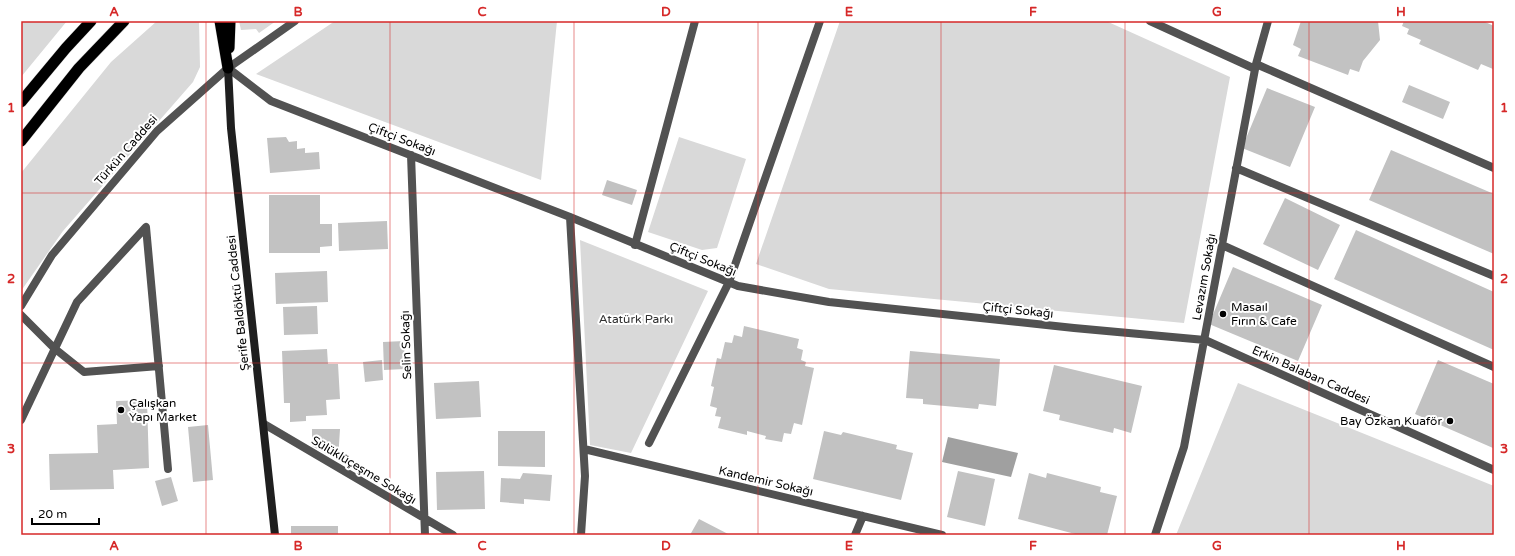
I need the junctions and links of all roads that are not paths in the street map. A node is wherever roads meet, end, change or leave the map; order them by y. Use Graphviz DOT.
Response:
graph roads {
  1 [pos="91,21"];
  2 [pos="124,21"];
  3 [pos="220,21"];
  4 [pos="230,21"];
  5 [pos="294,21"];
  6 [pos="695,21"];
  7 [pos="820,21"];
  8 [pos="1150,21"];
  9 [pos="1268,21"];
  10 [pos="1254,66"];
  11 [pos="228,68"];
  12 [pos="21,102"];
  13 [pos="21,141"];
  14 [pos="410,155"];
  15 [pos="1236,168"];
  16 [pos="1494,168"];
  17 [pos="570,217"];
  18 [pos="635,245"];
  19 [pos="1222,245"];
  20 [pos="1494,276"];
  21 [pos="729,282"];
  22 [pos="21,306"];
  23 [pos="21,315"];
  24 [pos="1205,340"];
  25 [pos="54,348"];
  26 [pos="159,366"];
  27 [pos="1494,367"];
  28 [pos="21,420"];
  29 [pos="264,424"];
  30 [pos="649,443"];
  31 [pos="584,449"];
  32 [pos="168,470"];
  33 [pos="1494,470"];
  34 [pos="863,516"];
  35 [pos="424,519"];
  36 [pos="275,535"];
  37 [pos="425,535"];
  38 [pos="453,535"];
  39 [pos="581,535"];
  40 [pos="855,535"];
  41 [pos="942,535"];
  42 [pos="1155,535"];
  1 -- 12 [label="highway"];
  2 -- 13 [label="highway"];
  3 -- 11 [label="highway"];
  4 -- 11 [label="highway"];
  5 -- 11 [label="street, Türkün Caddesi"];
  6 -- 18 [label="street"];
  7 -- 21 [label="street"];
  8 -- 10 [label="street"];
  9 -- 10 [label="street, Levazım Sokağı"];
  10 -- 15 [label="street, Levazım Sokağı"];
  10 -- 16 [label="street"];
  11 -- 14 [label="street, Çiftçi Sokağı"];
  11 -- 22 [label="street, Türkün Caddesi"];
  11 -- 29 [label="main road, Şerife Baldöktü Caddesi"];
  14 -- 17 [label="street, Çiftçi Sokağı"];
  14 -- 35 [label="street, Selin Sokağı"];
  15 -- 19 [label="street, Levazım Sokağı"];
  15 -- 20 [label="street"];
  17 -- 18 [label="street, Çiftçi Sokağı"];
  17 -- 31 [label="street"];
  18 -- 21 [label="street, Çiftçi Sokağı"];
  19 -- 24 [label="street, Levazım Sokağı"];
  19 -- 27 [label="street"];
  21 -- 24 [label="street, Çiftçi Sokağı"];
  21 -- 30 [label="street"];
  23 -- 25 [label="street"];
  24 -- 33 [label="street, Erkin Balaban Caddesi"];
  24 -- 42 [label="street, Levazım Sokağı"];
  25 -- 26 [label="street"];
  25 -- 26 [label="street"];
  25 -- 28 [label="street"];
  26 -- 32 [label="street"];
  29 -- 35 [label="street, Sülüklüçeşme Sokağı"];
  29 -- 36 [label="main road, Şerife Baldöktü Caddesi"];
  31 -- 34 [label="street, Kandemir Sokağı"];
  31 -- 39 [label="street"];
  34 -- 40 [label="street"];
  34 -- 41 [label="street, Kandemir Sokağı"];
  35 -- 37 [label="street, Selin Sokağı"];
  35 -- 38 [label="street, Sülüklüçeşme Sokağı"];
}
